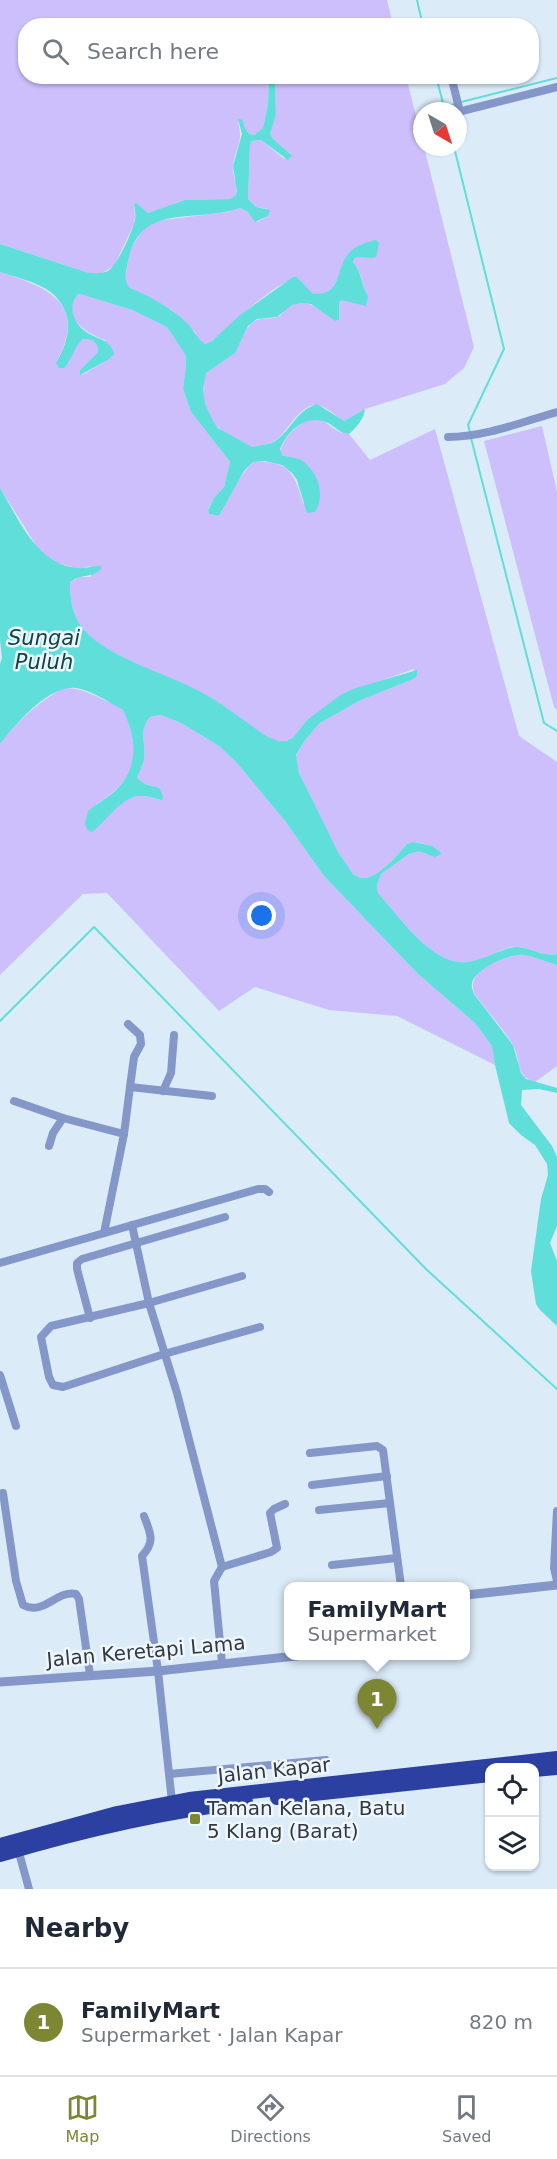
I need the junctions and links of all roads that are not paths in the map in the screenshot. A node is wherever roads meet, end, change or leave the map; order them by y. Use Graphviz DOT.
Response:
graph roads {
  1 [pos="453,84"];
  2 [pos="557,87"];
  3 [pos="457,102"];
  4 [pos="467,105"];
  5 [pos="557,412"];
  6 [pos="448,437"];
  7 [pos="128,1024"];
  8 [pos="174,1035"];
  9 [pos="130,1088"];
  10 [pos="163,1091"];
  11 [pos="212,1096"];
  12 [pos="14,1101"];
  13 [pos="63,1118"];
  14 [pos="124,1134"];
  15 [pos="49,1146"];
  16 [pos="269,1192"];
  17 [pos="225,1217"];
  18 [pos="132,1225"];
  19 [pos="104,1233"];
  20 [pos="135,1244"];
  21 [pos="0,1263"];
  22 [pos="242,1275"];
  23 [pos="149,1303"];
  24 [pos="90,1318"];
  25 [pos="260,1327"];
  26 [pos="164,1353"];
  27 [pos="0,1375"];
  28 [pos="16,1426"];
  29 [pos="310,1453"];
  30 [pos="387,1476"];
  31 [pos="312,1485"];
  32 [pos="3,1494"];
  33 [pos="390,1503"];
  34 [pos="285,1504"];
  35 [pos="319,1510"];
  36 [pos="557,1511"];
  37 [pos="144,1516"];
  38 [pos="397,1558"];
  39 [pos="332,1565"];
  40 [pos="222,1567"];
  41 [pos="400,1582"];
  42 [pos="557,1583"];
  43 [pos="470,1594"];
  44 [pos="284,1657"];
  45 [pos="222,1663"];
  46 [pos="158,1671"];
  47 [pos="90,1675"];
  48 [pos="0,1682"];
  49 [pos="557,1758"];
  50 [pos="326,1760"];
  51 [pos="557,1767"];
  52 [pos="539,1769"];
  53 [pos="169,1774"];
  54 [pos="485,1775"];
  55 [pos="172,1802"];
  56 [pos="0,1845"];
  57 [pos="18,1849"];
  58 [pos="0,1855"];
  59 [pos="29,1889"];
  1 -- 3 [label="street"];
  2 -- 4 [label="street"];
  5 -- 6 [label="street"];
  7 -- 9 [label="street"];
  8 -- 10 [label="street"];
  9 -- 10 [label="street"];
  9 -- 14 [label="street"];
  10 -- 11 [label="street"];
  12 -- 13 [label="street"];
  13 -- 14 [label="street"];
  13 -- 15 [label="street"];
  14 -- 19 [label="street"];
  16 -- 18 [label="street"];
  17 -- 20 [label="street"];
  18 -- 19 [label="street"];
  18 -- 20 [label="street"];
  19 -- 21 [label="street"];
  20 -- 23 [label="street"];
  20 -- 24 [label="street"];
  22 -- 23 [label="street"];
  23 -- 24 [label="street"];
  23 -- 26 [label="street"];
  24 -- 26 [label="street"];
  25 -- 26 [label="street"];
  26 -- 40 [label="street"];
  27 -- 28 [label="street"];
  29 -- 30 [label="street"];
  30 -- 31 [label="street"];
  30 -- 33 [label="street"];
  32 -- 47 [label="street"];
  33 -- 35 [label="street"];
  33 -- 38 [label="street"];
  34 -- 40 [label="street"];
  36 -- 42 [label="street"];
  37 -- 46 [label="street"];
  38 -- 39 [label="street"];
  38 -- 41 [label="street"];
  40 -- 45 [label="street"];
  42 -- 43 [label="street"];
  44 -- 45 [label="street, Jalan Keretapi Lama"];
  45 -- 46 [label="street, Jalan Keretapi Lama"];
  46 -- 47 [label="street, Jalan Keretapi Lama"];
  46 -- 53 [label="street"];
  47 -- 48 [label="street, Jalan Keretapi Lama"];
  49 -- 55 [label="highway, Jalan Kapar"];
  50 -- 53 [label="street"];
  51 -- 52 [label="highway"];
  53 -- 55 [label="street"];
  54 -- 57 [label="highway, Jalan Kapar"];
  55 -- 56 [label="highway, Jalan Kapar"];
  57 -- 58 [label="highway, Jalan Kapar"];
  57 -- 59 [label="street"];
}
